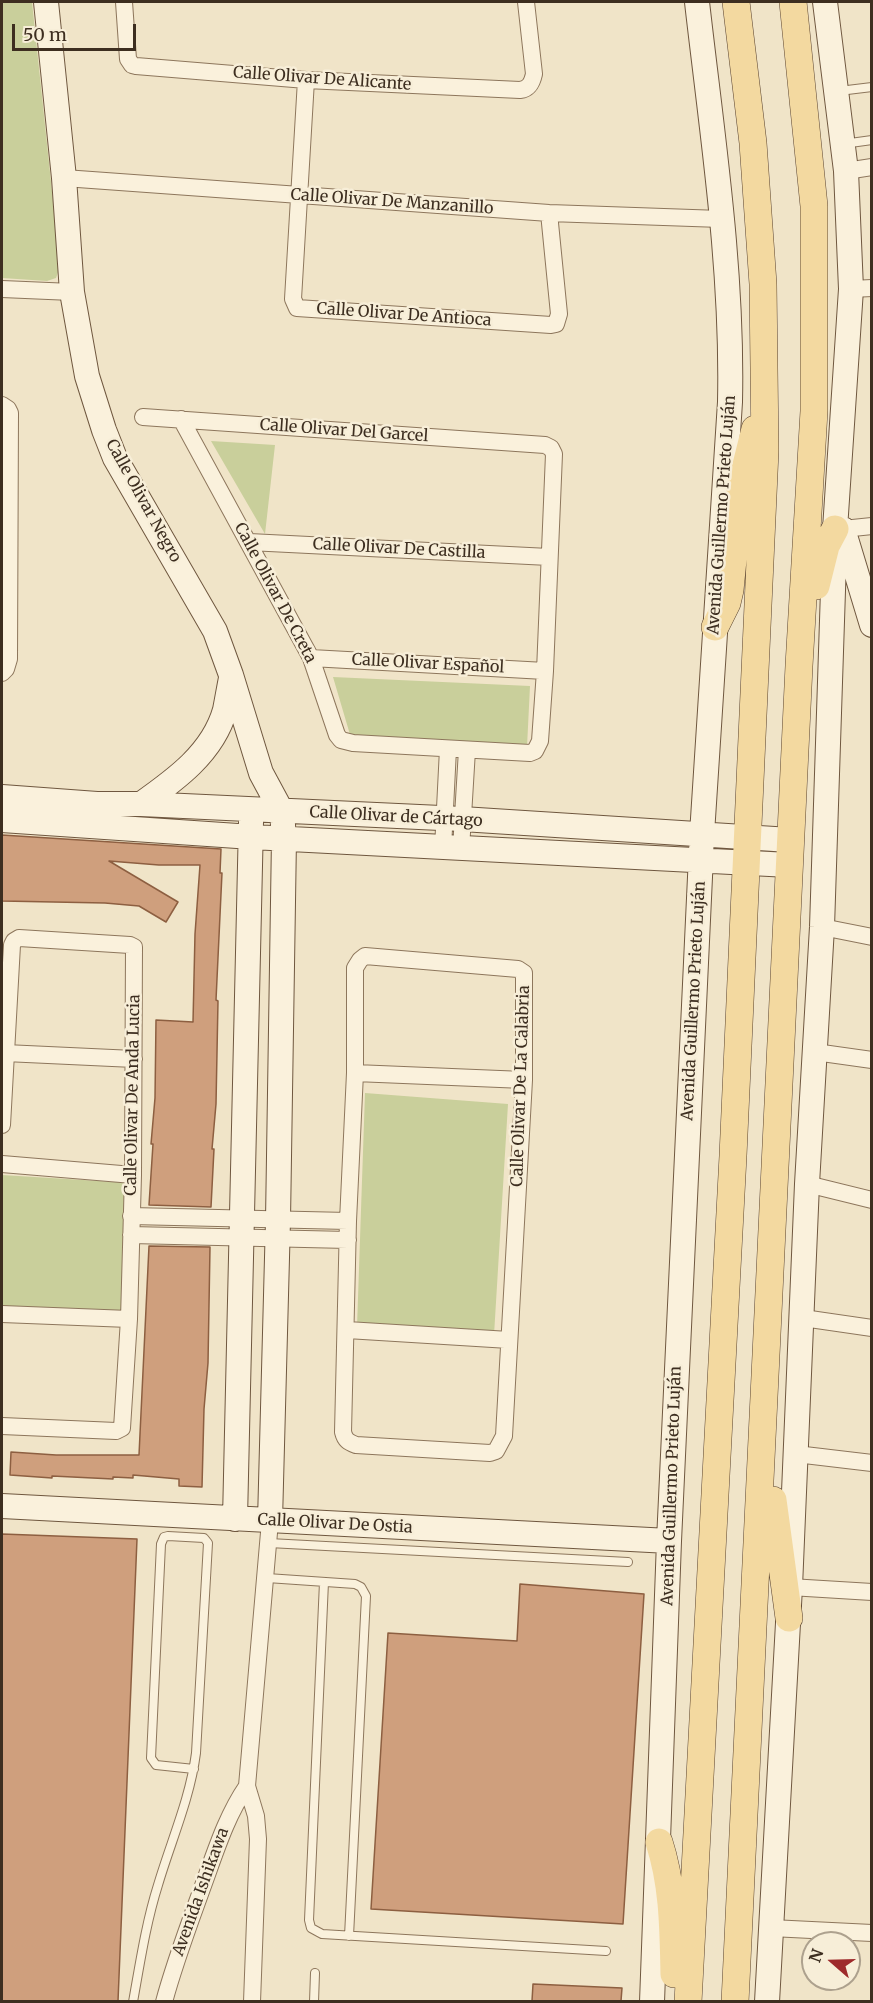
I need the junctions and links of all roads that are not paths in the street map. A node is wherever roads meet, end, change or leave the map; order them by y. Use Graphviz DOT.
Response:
graph roads {
  1 [pos="46,2"];
  2 [pos="124,2"];
  3 [pos="526,2"];
  4 [pos="698,2"];
  5 [pos="720,2"];
  6 [pos="736,2"];
  7 [pos="793,2"];
  8 [pos="825,2"];
  9 [pos="306,80"];
  10 [pos="872,87"];
  11 [pos="836,92"];
  12 [pos="872,140"];
  13 [pos="753,143"];
  14 [pos="843,144"];
  15 [pos="872,167"];
  16 [pos="846,171"];
  17 [pos="64,178"];
  18 [pos="298,196"];
  19 [pos="549,213"];
  20 [pos="721,219"];
  21 [pos="2,289"];
  22 [pos="861,289"];
  23 [pos="72,292"];
  24 [pos="765,390"];
  25 [pos="2,405"];
  26 [pos="143,417"];
  27 [pos="181,420"];
  28 [pos="545,445"];
  29 [pos="872,526"];
  30 [pos="839,529"];
  31 [pos="249,542"];
  32 [pos="549,557"];
  33 [pos="872,625"];
  34 [pos="715,627"];
  35 [pos="312,658"];
  36 [pos="799,666"];
  37 [pos="545,671"];
  38 [pos="2,673"];
  39 [pos="231,675"];
  40 [pos="448,749"];
  41 [pos="467,750"];
  42 [pos="261,773"];
  43 [pos="2,797"];
  44 [pos="141,804"];
  45 [pos="251,810"];
  46 [pos="282,812"];
  47 [pos="453,819"];
  48 [pos="2,820"];
  49 [pos="702,834"];
  50 [pos="252,837"];
  51 [pos="284,838"];
  52 [pos="747,838"];
  53 [pos="452,849"];
  54 [pos="789,853"];
  55 [pos="700,862"];
  56 [pos="746,865"];
  57 [pos="822,927"];
  58 [pos="872,937"];
  59 [pos="814,1052"];
  60 [pos="5,1053"];
  61 [pos="134,1059"];
  62 [pos="872,1060"];
  63 [pos="355,1073"];
  64 [pos="524,1080"];
  65 [pos="2,1125"];
  66 [pos="2,1164"];
  67 [pos="133,1175"];
  68 [pos="807,1184"];
  69 [pos="872,1200"];
  70 [pos="131,1216"];
  71 [pos="348,1221"];
  72 [pos="242,1229"];
  73 [pos="278,1230"];
  74 [pos="131,1235"];
  75 [pos="348,1240"];
  76 [pos="2,1314"];
  77 [pos="803,1318"];
  78 [pos="129,1319"];
  79 [pos="872,1328"];
  80 [pos="347,1330"];
  81 [pos="509,1340"];
  82 [pos="762,1411"];
  83 [pos="2,1426"];
  84 [pos="796,1454"];
  85 [pos="872,1463"];
  86 [pos="2,1506"];
  87 [pos="236,1519"];
  88 [pos="269,1540"];
  89 [pos="669,1540"];
  90 [pos="628,1562"];
  91 [pos="267,1578"];
  92 [pos="324,1582"];
  93 [pos="790,1587"];
  94 [pos="872,1592"];
  95 [pos="789,1618"];
  96 [pos="194,1769"];
  97 [pos="248,1786"];
  98 [pos="659,1842"];
  99 [pos="771,1928"];
  100 [pos="872,1933"];
  101 [pos="349,1936"];
  102 [pos="606,1951"];
  103 [pos="315,1973"];
  104 [pos="133,2001"];
  105 [pos="164,2001"];
  106 [pos="252,2001"];
  107 [pos="314,2001"];
  108 [pos="652,2001"];
  109 [pos="675,2001"];
  110 [pos="688,2001"];
  111 [pos="735,2001"];
  112 [pos="767,2001"];
  1 -- 17 [label="street, Calle Olivar Negro"];
  2 -- 9 [label="street, Calle Olivar De Alicante"];
  3 -- 9 [label="street, Calle Olivar De Alicante"];
  4 -- 20 [label="street, Avenida Guillermo Prieto Luján"];
  5 -- 13 [label="main road"];
  6 -- 13 [label="main road, Avenida Guillermo Prieto Luján"];
  7 -- 36 [label="main road"];
  8 -- 11 [label="street"];
  9 -- 18 [label="street, Calle Olivar De Antioca"];
  10 -- 11 [label="lane"];
  11 -- 14 [label="street"];
  12 -- 14 [label="lane"];
  13 -- 24 [label="main road, Avenida Guillermo Prieto Luján"];
  14 -- 16 [label="street"];
  15 -- 16 [label="street"];
  16 -- 22 [label="street"];
  17 -- 18 [label="street, Calle Olivar De Manzanillo"];
  17 -- 23 [label="street, Calle Olivar Negro"];
  18 -- 19 [label="street, Calle Olivar De Manzanillo"];
  18 -- 19 [label="street, Calle Olivar De Antioca"];
  19 -- 20 [label="street, Calle Olivar De Manzanillo"];
  20 -- 34 [label="street, Avenida Guillermo Prieto Luján"];
  21 -- 23 [label="street"];
  22 -- 30 [label="street"];
  23 -- 39 [label="street, Calle Olivar Negro"];
  24 -- 34 [label="main road"];
  24 -- 52 [label="main road, Avenida Guillermo Prieto Luján"];
  25 -- 38 [label="street"];
  26 -- 27 [label="street, Calle Olivar Del Garcel"];
  27 -- 28 [label="street, Calle Olivar Del Garcel"];
  27 -- 31 [label="street, Calle Olivar De Creta"];
  28 -- 32 [label="street, Calle Olivar De Creta"];
  29 -- 30 [label="street"];
  30 -- 33 [label="street"];
  30 -- 36 [label="main road"];
  30 -- 57 [label="street"];
  31 -- 32 [label="street, Calle Olivar De Castilla"];
  31 -- 35 [label="street, Calle Olivar De Creta"];
  32 -- 37 [label="street, Calle Olivar De Creta"];
  34 -- 49 [label="street, Avenida Guillermo Prieto Luján"];
  35 -- 37 [label="street, Calle Olivar Español"];
  35 -- 40 [label="street, Calle Olivar De Creta"];
  36 -- 54 [label="main road"];
  37 -- 41 [label="street, Calle Olivar De Creta"];
  39 -- 42 [label="street, Calle Olivar Negro"];
  39 -- 44 [label="street"];
  40 -- 41 [label="street, Calle Olivar De Creta"];
  40 -- 47 [label="street"];
  41 -- 47 [label="street"];
  42 -- 45 [label="street"];
  42 -- 46 [label="street, Calle Olivar Negro"];
  43 -- 44 [label="street, Calle Olivar de Cártago"];
  44 -- 45 [label="street, Calle Olivar de Cártago"];
  45 -- 46 [label="street, Calle Olivar de Cártago"];
  45 -- 50 [label="street"];
  46 -- 47 [label="street, Calle Olivar de Cártago"];
  46 -- 51 [label="street"];
  47 -- 49 [label="street, Calle Olivar de Cártago"];
  47 -- 53 [label="street"];
  48 -- 50 [label="street, Calle Olivar de Cártago"];
  49 -- 52 [label="street, Calle Olivar de Cártago"];
  49 -- 55 [label="street, Avenida Guillermo Prieto Luján"];
  50 -- 51 [label="street, Calle Olivar de Cártago"];
  50 -- 72 [label="street"];
  51 -- 53 [label="street, Calle Olivar de Cártago"];
  51 -- 73 [label="street"];
  52 -- 54 [label="street, Calle Olivar de Cártago"];
  52 -- 56 [label="main road, Avenida Guillermo Prieto Luján"];
  53 -- 55 [label="street, Calle Olivar de Cártago"];
  54 -- 56 [label="street, Calle Olivar de Cártago"];
  54 -- 82 [label="main road"];
  55 -- 56 [label="street, Calle Olivar de Cártago"];
  55 -- 89 [label="street, Avenida Guillermo Prieto Luján"];
  56 -- 110 [label="main road, Avenida Guillermo Prieto Luján"];
  57 -- 58 [label="street"];
  57 -- 59 [label="street"];
  59 -- 62 [label="street"];
  59 -- 68 [label="street"];
  60 -- 61 [label="street"];
  60 -- 61 [label="street, Calle Olivar De Anda Lucia"];
  60 -- 65 [label="street, Calle Olivar De Anda Lucia"];
  61 -- 67 [label="street, Calle Olivar De Anda Lucia"];
  63 -- 64 [label="street"];
  63 -- 64 [label="street, Calle Olivar De La Calabria"];
  63 -- 71 [label="street, Calle Olivar De La Calabria"];
  64 -- 81 [label="street, Calle Olivar De La Calabria"];
  66 -- 67 [label="street"];
  67 -- 70 [label="street, Calle Olivar De Anda Lucia"];
  68 -- 69 [label="street"];
  68 -- 77 [label="street"];
  70 -- 72 [label="street"];
  70 -- 74 [label="street, Calle Olivar De Anda Lucia"];
  71 -- 73 [label="street"];
  71 -- 75 [label="street, Calle Olivar De La Calabria"];
  72 -- 73 [label="street"];
  72 -- 74 [label="street"];
  72 -- 87 [label="street"];
  73 -- 75 [label="street"];
  73 -- 88 [label="street"];
  74 -- 78 [label="street, Calle Olivar De Anda Lucia"];
  75 -- 80 [label="street, Calle Olivar De La Calabria"];
  76 -- 78 [label="street"];
  77 -- 79 [label="street"];
  77 -- 84 [label="street"];
  78 -- 83 [label="street, Calle Olivar De Anda Lucia"];
  80 -- 81 [label="street"];
  80 -- 81 [label="street, Calle Olivar De La Calabria"];
  82 -- 95 [label="main road"];
  82 -- 111 [label="main road"];
  84 -- 85 [label="street"];
  84 -- 93 [label="street"];
  86 -- 87 [label="street, Calle Olivar De Ostia"];
  87 -- 88 [label="street, Calle Olivar De Ostia"];
  88 -- 89 [label="street, Calle Olivar De Ostia"];
  88 -- 90 [label="lane"];
  88 -- 91 [label="street, Avenida Ishikawa"];
  89 -- 98 [label="street, Avenida Guillermo Prieto Luján"];
  91 -- 92 [label="lane"];
  91 -- 97 [label="street, Avenida Ishikawa"];
  92 -- 101 [label="lane"];
  92 -- 101 [label="lane"];
  93 -- 94 [label="street"];
  93 -- 95 [label="street"];
  95 -- 99 [label="street"];
  96 -- 96 [label="lane"];
  96 -- 104 [label="lane"];
  97 -- 105 [label="street, Avenida Ishikawa"];
  97 -- 106 [label="street, Avenida Ishikawa"];
  98 -- 108 [label="street, Avenida Guillermo Prieto Luján"];
  98 -- 109 [label="main road"];
  99 -- 100 [label="street"];
  99 -- 112 [label="street"];
  101 -- 102 [label="lane"];
  103 -- 107 [label="lane"];
}
